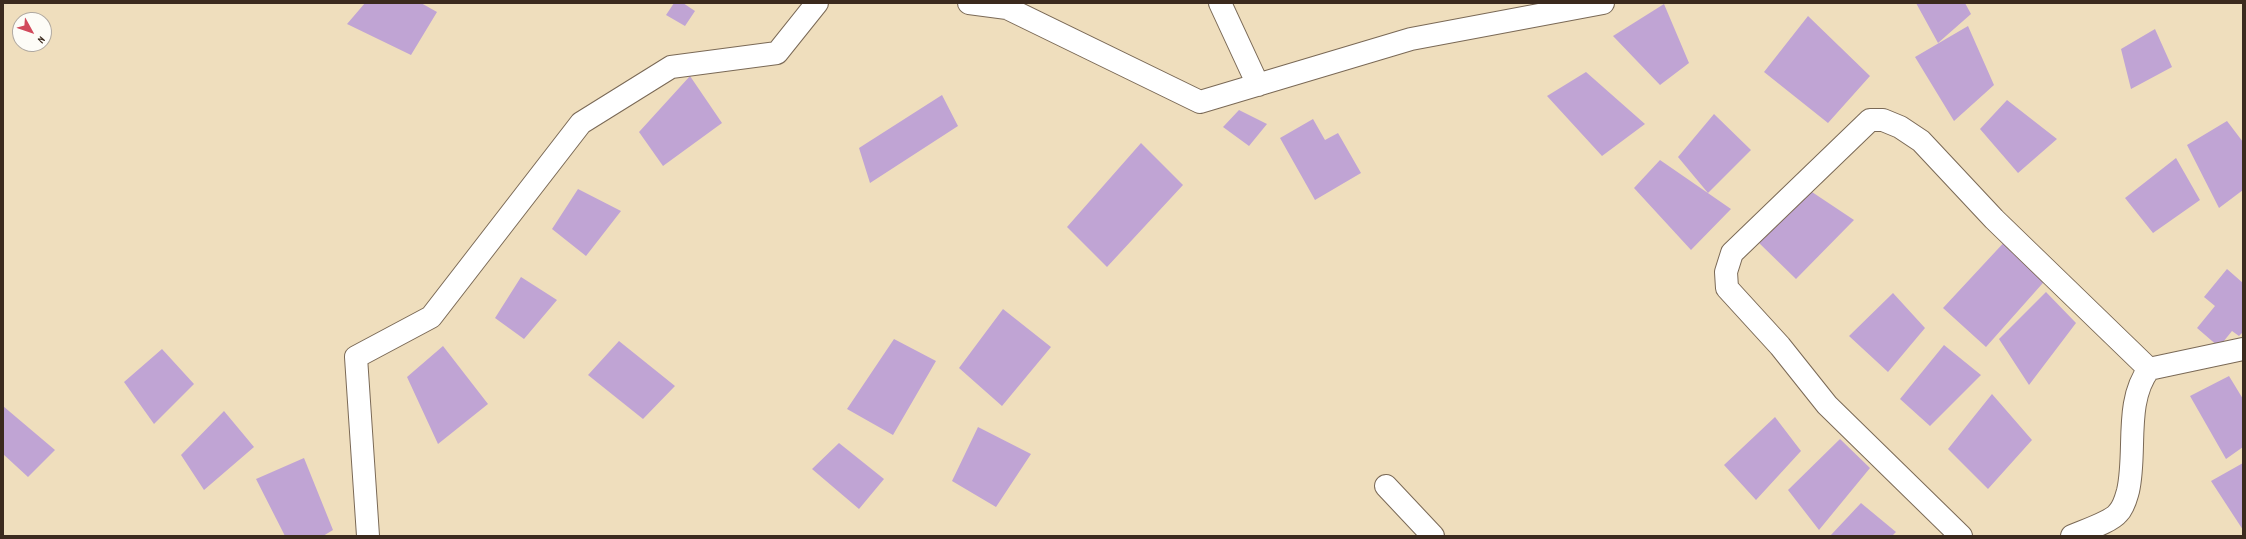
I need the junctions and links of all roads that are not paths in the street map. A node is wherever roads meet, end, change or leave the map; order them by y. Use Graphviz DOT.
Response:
graph roads {
  1 [pos="816,3"];
  2 [pos="969,3"];
  3 [pos="1220,3"];
  4 [pos="1603,3"];
  5 [pos="1258,85"];
  6 [pos="2243,349"];
  7 [pos="2149,369"];
  8 [pos="1386,486"];
  9 [pos="368,536"];
  10 [pos="1433,536"];
  11 [pos="1961,536"];
  12 [pos="2072,536"];
  1 -- 9 [label="street"];
  2 -- 5 [label="street"];
  3 -- 5 [label="street"];
  4 -- 5 [label="street"];
  6 -- 7 [label="street"];
  7 -- 11 [label="street"];
  7 -- 12 [label="street"];
  8 -- 10 [label="street"];
}
